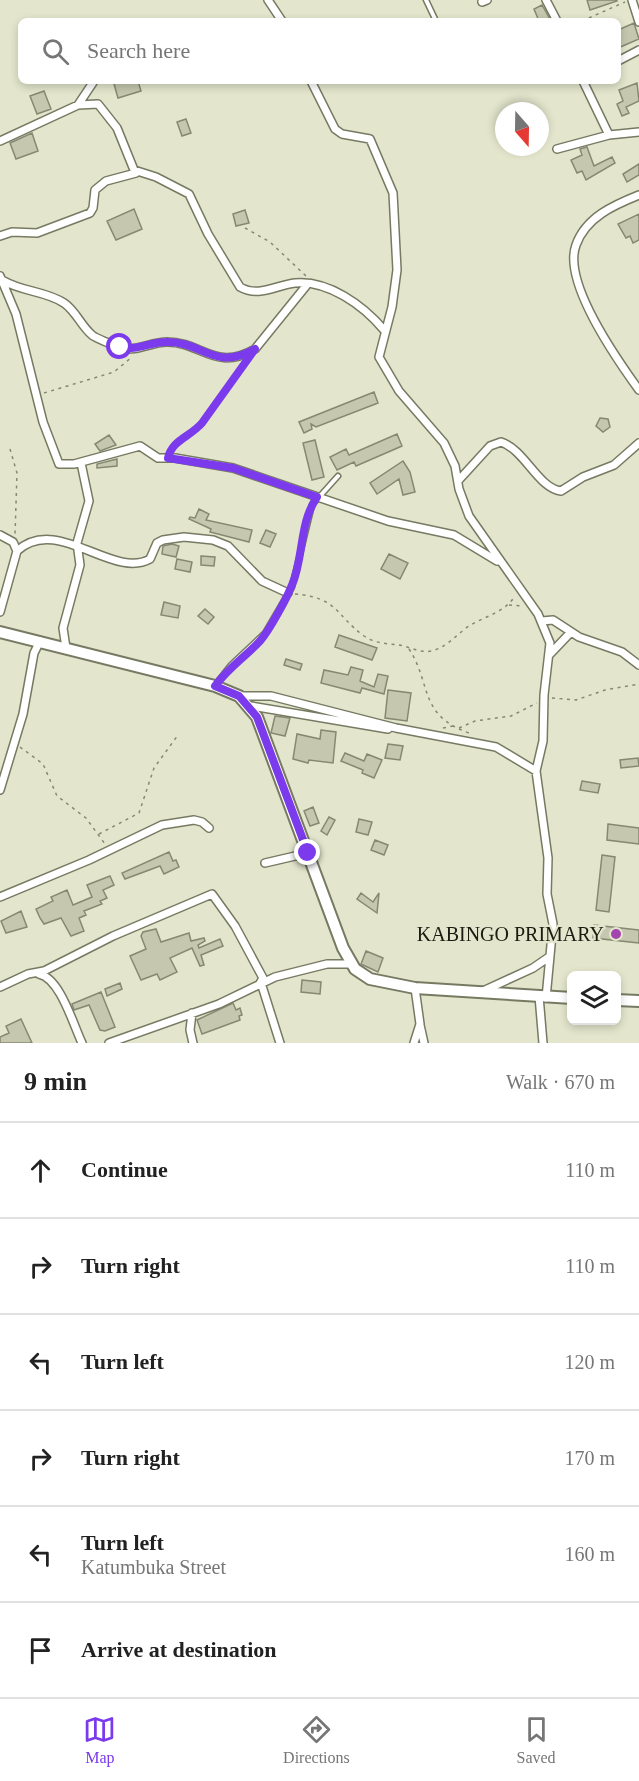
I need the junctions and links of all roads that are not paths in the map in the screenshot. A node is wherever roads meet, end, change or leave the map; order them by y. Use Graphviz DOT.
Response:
graph roads {
  1 [pos="268,0"];
  2 [pos="426,0"];
  3 [pos="546,0"];
  4 [pos="631,0"];
  5 [pos="280,18"];
  6 [pos="435,18"];
  7 [pos="555,18"];
  8 [pos="639,21"];
  9 [pos="639,50"];
  10 [pos="621,59"];
  11 [pos="92,84"];
  12 [pos="312,84"];
  13 [pos="585,84"];
  14 [pos="78,105"];
  15 [pos="639,132"];
  16 [pos="609,135"];
  17 [pos="0,141"];
  18 [pos="557,149"];
  19 [pos="136,173"];
  20 [pos="639,195"];
  21 [pos="0,236"];
  22 [pos="0,278"];
  23 [pos="306,286"];
  24 [pos="384,330"];
  25 [pos="639,390"];
  26 [pos="639,443"];
  27 [pos="81,463"];
  28 [pos="338,476"];
  29 [pos="458,481"];
  30 [pos="317,497"];
  31 [pos="0,535"];
  32 [pos="77,545"];
  33 [pos="16,548"];
  34 [pos="500,563"];
  35 [pos="3,591"];
  36 [pos="288,593"];
  37 [pos="0,612"];
  38 [pos="543,621"];
  39 [pos="571,632"];
  40 [pos="0,633"];
  41 [pos="40,641"];
  42 [pos="66,648"];
  43 [pos="550,654"];
  44 [pos="639,665"];
  45 [pos="215,686"];
  46 [pos="239,696"];
  47 [pos="251,706"];
  48 [pos="536,771"];
  49 [pos="0,790"];
  50 [pos="209,828"];
  51 [pos="308,853"];
  52 [pos="265,863"];
  53 [pos="0,897"];
  54 [pos="549,957"];
  55 [pos="351,964"];
  56 [pos="35,974"];
  57 [pos="259,985"];
  58 [pos="0,987"];
  59 [pos="415,988"];
  60 [pos="483,991"];
  61 [pos="542,997"];
  62 [pos="567,998"];
  63 [pos="621,1000"];
  64 [pos="639,1001"];
  65 [pos="192,1013"];
  66 [pos="420,1024"];
  67 [pos="82,1043"];
  68 [pos="109,1043"];
  69 [pos="193,1043"];
  70 [pos="280,1043"];
  71 [pos="414,1043"];
  72 [pos="424,1043"];
  73 [pos="543,1043"];
  1 -- 5 [label="street"];
  2 -- 6 [label="lane"];
  3 -- 7 [label="street"];
  4 -- 8 [label="street"];
  9 -- 10 [label="street"];
  11 -- 14 [label="street"];
  12 -- 24 [label="street"];
  13 -- 16 [label="street"];
  14 -- 17 [label="street"];
  14 -- 19 [label="street"];
  15 -- 16 [label="street"];
  16 -- 18 [label="street"];
  19 -- 21 [label="street"];
  19 -- 23 [label="street"];
  20 -- 25 [label="street"];
  22 -- 23 [label="street"];
  22 -- 27 [label="street"];
  23 -- 24 [label="street"];
  24 -- 29 [label="street"];
  26 -- 29 [label="street"];
  27 -- 30 [label="street"];
  27 -- 32 [label="street"];
  28 -- 30 [label="lane"];
  29 -- 34 [label="street"];
  30 -- 34 [label="street"];
  30 -- 36 [label="lane"];
  31 -- 33 [label="street"];
  32 -- 33 [label="street"];
  32 -- 36 [label="street"];
  32 -- 42 [label="street"];
  33 -- 35 [label="street"];
  34 -- 38 [label="street"];
  35 -- 37 [label="street"];
  36 -- 45 [label="lane"];
  38 -- 39 [label="street"];
  38 -- 43 [label="street"];
  39 -- 43 [label="street"];
  39 -- 44 [label="street"];
  40 -- 41 [label="main road"];
  41 -- 42 [label="main road"];
  41 -- 49 [label="street"];
  42 -- 45 [label="main road"];
  43 -- 48 [label="street"];
  45 -- 46 [label="main road"];
  46 -- 47 [label="main road"];
  46 -- 48 [label="street"];
  47 -- 48 [label="street"];
  47 -- 51 [label="main road"];
  48 -- 54 [label="street"];
  50 -- 53 [label="street"];
  51 -- 52 [label="street"];
  51 -- 55 [label="main road"];
  54 -- 60 [label="street"];
  54 -- 61 [label="street"];
  55 -- 57 [label="street"];
  55 -- 59 [label="main road"];
  56 -- 57 [label="street"];
  56 -- 58 [label="street"];
  56 -- 67 [label="street"];
  57 -- 65 [label="street"];
  57 -- 70 [label="street"];
  59 -- 60 [label="main road"];
  59 -- 66 [label="street"];
  60 -- 61 [label="main road"];
  61 -- 62 [label="main road"];
  61 -- 73 [label="street"];
  63 -- 64 [label="main road"];
  65 -- 68 [label="street"];
  65 -- 69 [label="street"];
  66 -- 71 [label="street"];
  66 -- 72 [label="street"];
}
